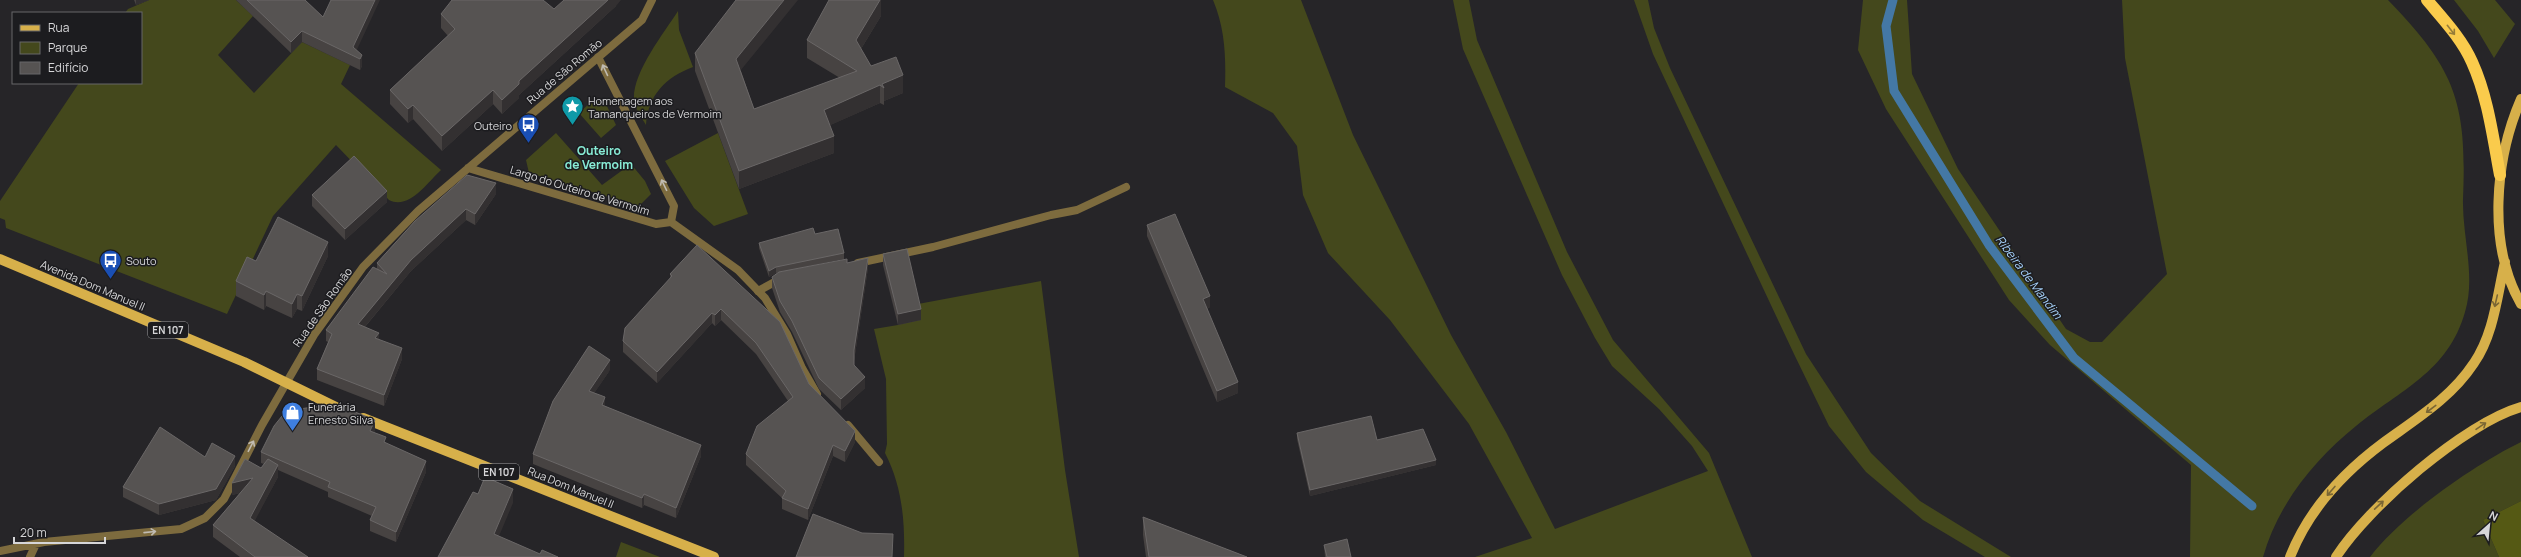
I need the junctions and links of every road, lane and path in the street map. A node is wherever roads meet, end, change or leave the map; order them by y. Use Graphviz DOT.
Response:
graph roads {
  1 [pos="652,0"];
  2 [pos="2427,0"];
  3 [pos="598,57"];
  4 [pos="2521,99"];
  5 [pos="468,168"];
  6 [pos="2500,175"];
  7 [pos="1126,187"];
  8 [pos="671,222"];
  9 [pos="0,258"];
  10 [pos="2505,262"];
  11 [pos="847,266"];
  12 [pos="792,276"];
  13 [pos="758,291"];
  14 [pos="2521,304"];
  15 [pos="286,384"];
  16 [pos="825,402"];
  17 [pos="2521,407"];
  18 [pos="840,417"];
  19 [pos="879,462"];
  20 [pos="36,544"];
  21 [pos="0,551"];
  22 [pos="30,557"];
  23 [pos="714,557"];
  24 [pos="2290,557"];
  25 [pos="2336,557"];
  1 -- 3 [label="street, Rua de São Romão"];
  2 -- 6 [label="highway, one-way"];
  3 -- 5 [label="street, Rua de São Romão"];
  8 -- 3 [label="street, one-way"];
  4 -- 6 [label="main road"];
  5 -- 8 [label="street, Largo do Outeiro de Vermoim"];
  5 -- 15 [label="street, Rua de São Romão"];
  6 -- 10 [label="main road"];
  7 -- 11 [label="street"];
  8 -- 13 [label="street"];
  9 -- 15 [label="main road, Avenida Dom Manuel II / EN 107"];
  10 -- 14 [label="main road"];
  10 -- 24 [label="main road, one-way"];
  12 -- 13 [label="street"];
  13 -- 16 [label="street"];
  20 -- 15 [label="street, Rua de São Romão, one-way"];
  15 -- 23 [label="main road, Rua Dom Manuel II / EN 107"];
  25 -- 17 [label="main road, one-way"];
  18 -- 19 [label="street"];
  20 -- 21 [label="street, Rua de São Romão"];
  20 -- 22 [label="street"];
}
